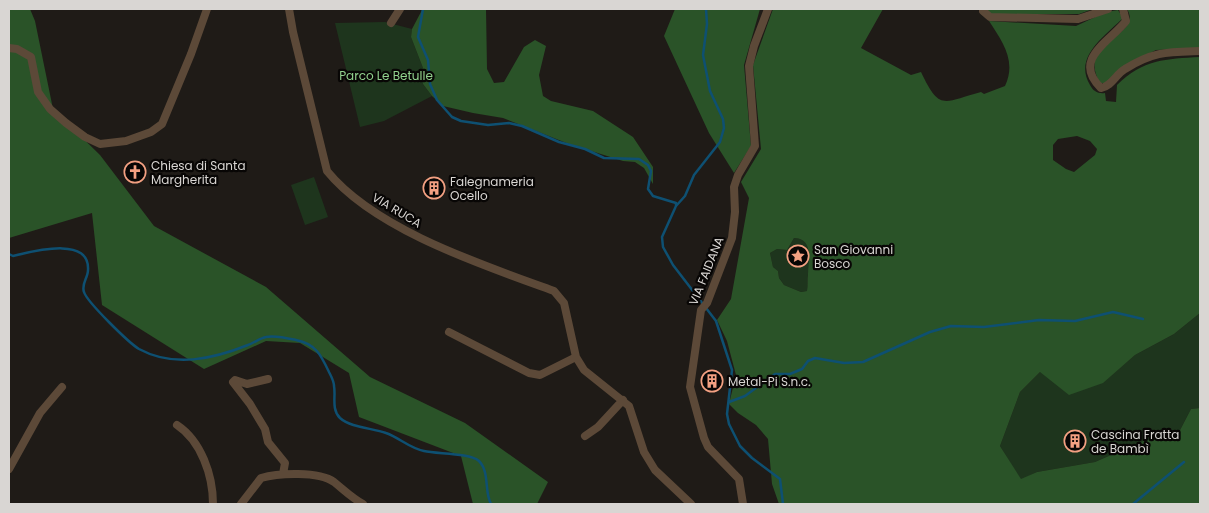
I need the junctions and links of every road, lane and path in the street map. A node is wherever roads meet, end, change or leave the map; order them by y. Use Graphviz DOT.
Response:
graph roads {
  1 [pos="207,9"];
  2 [pos="289,9"];
  3 [pos="400,9"];
  4 [pos="768,9"];
  5 [pos="984,9"];
  6 [pos="1108,9"];
  7 [pos="1123,9"];
  8 [pos="391,23"];
  9 [pos="9,48"];
  10 [pos="1200,51"];
  11 [pos="449,332"];
  12 [pos="576,357"];
  13 [pos="268,379"];
  14 [pos="62,387"];
  15 [pos="623,400"];
  16 [pos="177,425"];
  17 [pos="585,436"];
  18 [pos="9,469"];
  19 [pos="283,474"];
  20 [pos="213,504"];
  21 [pos="240,504"];
  22 [pos="362,504"];
  23 [pos="691,504"];
  24 [pos="743,504"];
  1 -- 9 [label="street"];
  2 -- 12 [label="street, VIA RUCA"];
  3 -- 8 [label="street"];
  4 -- 24 [label="street, VIA FAIDANA"];
  5 -- 6 [label="street"];
  7 -- 10 [label="street"];
  11 -- 12 [label="street"];
  12 -- 15 [label="street, VIA RUCA"];
  13 -- 19 [label="street"];
  14 -- 18 [label="street"];
  15 -- 17 [label="street"];
  15 -- 23 [label="street, VIA RUCA"];
  16 -- 20 [label="street"];
  19 -- 21 [label="street"];
  19 -- 22 [label="street"];
}
